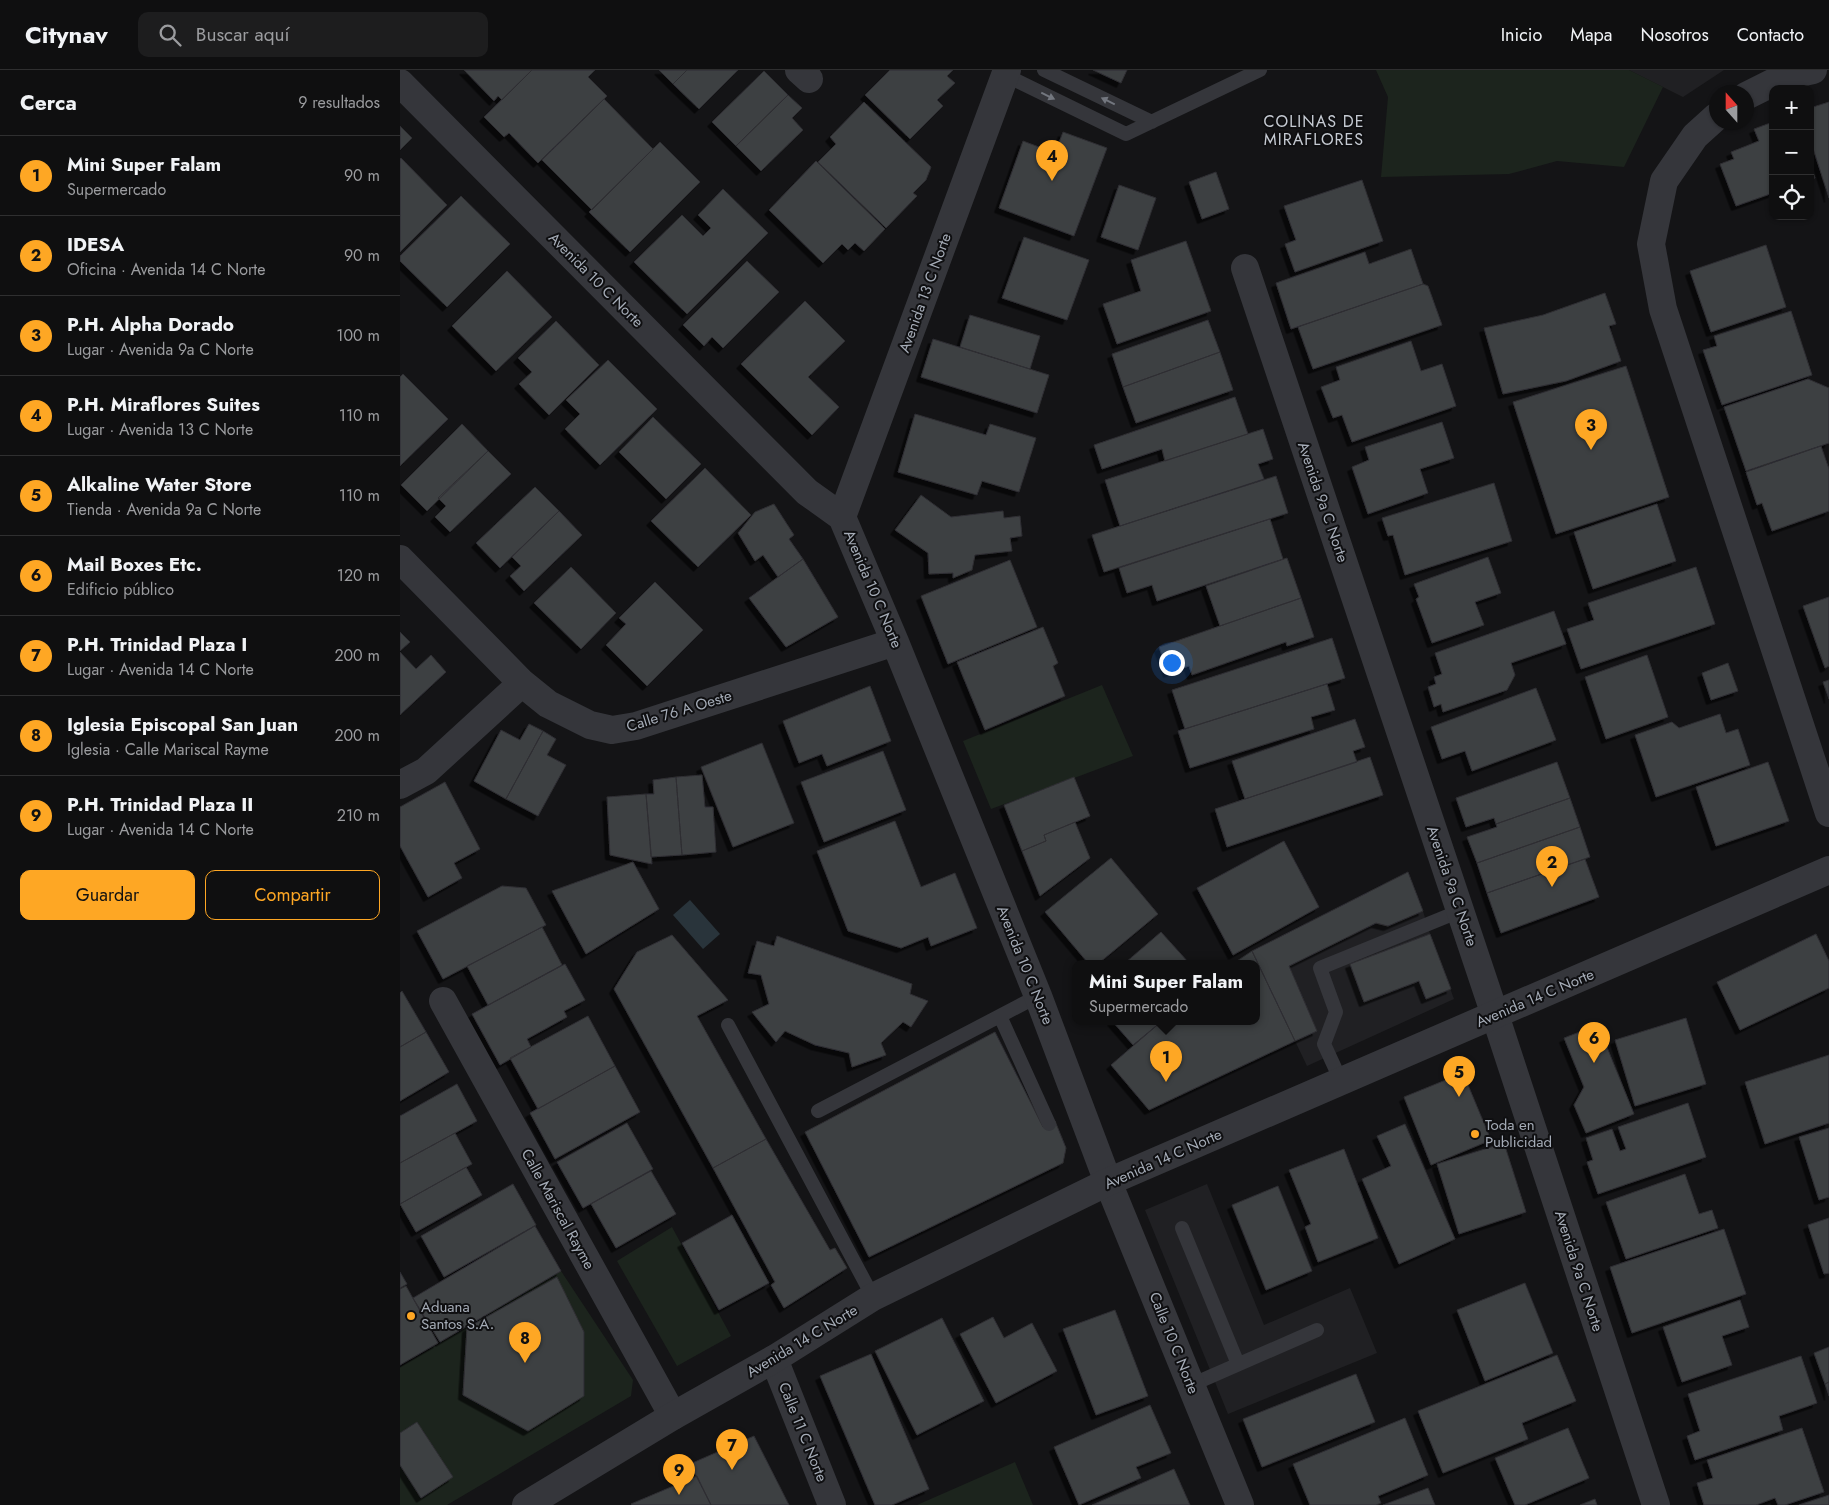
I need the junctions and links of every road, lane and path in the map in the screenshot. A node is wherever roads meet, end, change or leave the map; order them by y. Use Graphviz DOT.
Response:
graph roads {
  1 [pos="1044,70"];
  2 [pos="1260,70"];
  3 [pos="1813,70"];
  4 [pos="1006,72"];
  5 [pos="400,84"];
  6 [pos="1754,92"];
  7 [pos="1152,122"];
  8 [pos="1709,123"];
  9 [pos="1245,268"];
  10 [pos="842,517"];
  11 [pos="400,559"];
  12 [pos="895,642"];
  13 [pos="522,683"];
  14 [pos="400,785"];
  15 [pos="1829,813"];
  16 [pos="1829,870"];
  17 [pos="1460,911"];
  18 [pos="1038,996"];
  19 [pos="443,1001"];
  20 [pos="1495,1015"];
  21 [pos="1000,1016"];
  22 [pos="728,1025"];
  23 [pos="1341,1081"];
  24 [pos="818,1111"];
  25 [pos="1049,1124"];
  26 [pos="1108,1182"];
  27 [pos="1182,1228"];
  28 [pos="874,1297"];
  29 [pos="1317,1330"];
  30 [pos="774,1359"];
  31 [pos="1238,1364"];
  32 [pos="1191,1385"];
  33 [pos="673,1416"];
  34 [pos="526,1505"];
  35 [pos="832,1505"];
  36 [pos="1240,1505"];
  37 [pos="1656,1505"];
  7 -- 1 [label="lane, one-way"];
  2 -- 7 [label="lane"];
  3 -- 6 [label="street"];
  4 -- 7 [label="lane, one-way"];
  4 -- 10 [label="street, Avenida 13 C Norte"];
  5 -- 10 [label="street, Avenida 10 C Norte"];
  8 -- 15 [label="street"];
  9 -- 17 [label="street, Avenida 9a C Norte"];
  10 -- 12 [label="street, Avenida 10 C Norte"];
  11 -- 13 [label="street, Calle 76 A Oeste"];
  12 -- 13 [label="street, Calle 76 A Oeste"];
  12 -- 18 [label="street, Avenida 10 C Norte"];
  13 -- 14 [label="street"];
  16 -- 20 [label="street, Avenida 14 C Norte"];
  17 -- 20 [label="street, Avenida 9a C Norte"];
  17 -- 23 [label="lane"];
  18 -- 21 [label="lane"];
  18 -- 26 [label="street, Avenida 10 C Norte"];
  19 -- 33 [label="street, Calle Mariscal Rayme"];
  20 -- 23 [label="street, Avenida 14 C Norte"];
  20 -- 37 [label="street, Avenida 9a C Norte"];
  21 -- 24 [label="lane"];
  21 -- 25 [label="lane"];
  22 -- 28 [label="lane"];
  23 -- 26 [label="street, Avenida 14 C Norte"];
  26 -- 28 [label="street, Avenida 14 C Norte"];
  26 -- 32 [label="street, Calle 10 C Norte"];
  27 -- 31 [label="lane"];
  28 -- 30 [label="street, Avenida 14 C Norte"];
  29 -- 31 [label="lane"];
  30 -- 33 [label="street, Avenida 14 C Norte"];
  30 -- 35 [label="street, Calle 11 C Norte"];
  31 -- 32 [label="lane"];
  32 -- 36 [label="street, Calle 10 C Norte"];
  33 -- 34 [label="street, Avenida 14 C Norte"];
}
